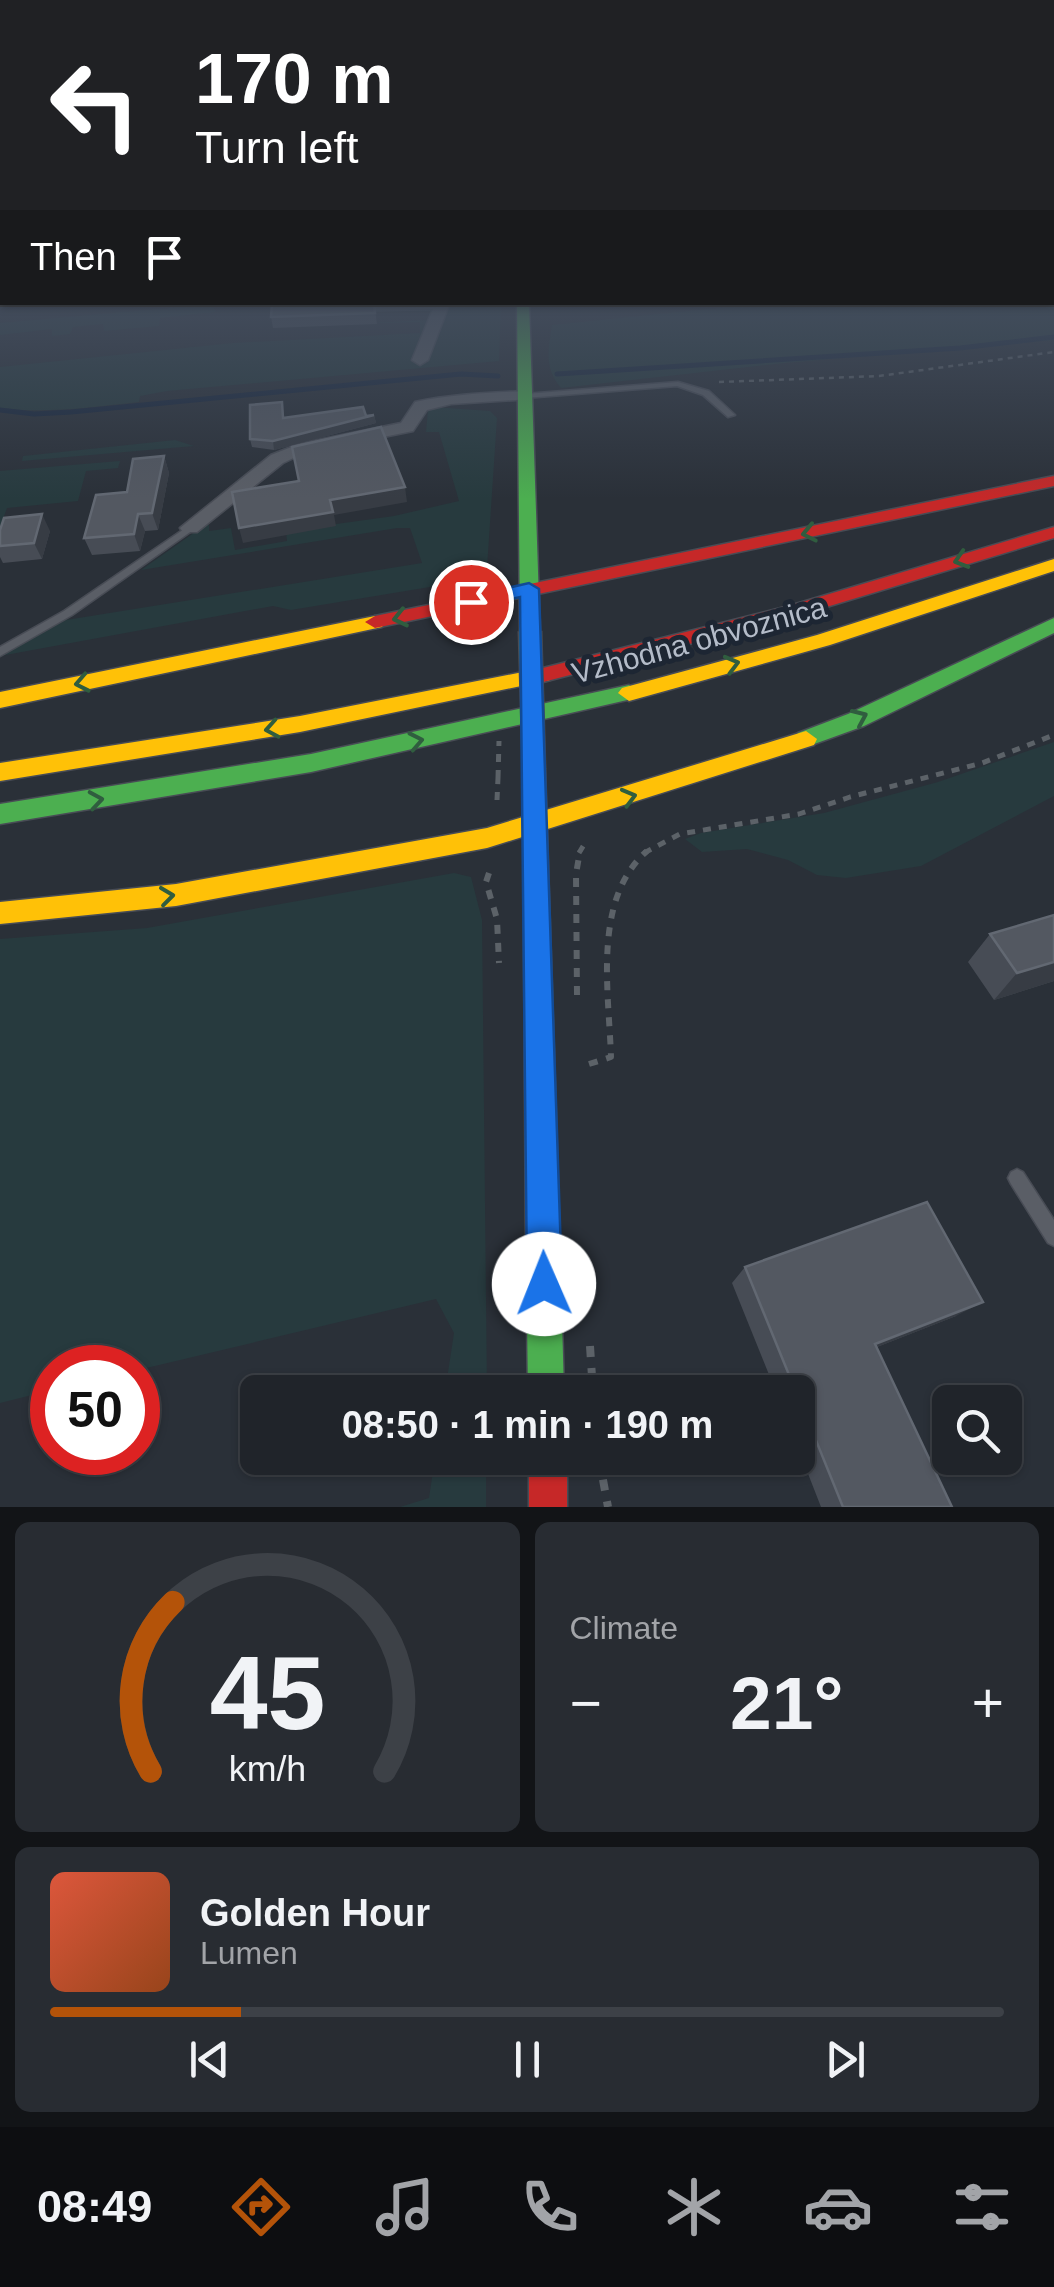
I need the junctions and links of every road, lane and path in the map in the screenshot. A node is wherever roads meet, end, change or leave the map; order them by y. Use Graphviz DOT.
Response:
graph roads {
  1 [pos="524,358"];
  2 [pos="1008,358"];
  3 [pos="678,384"];
  4 [pos="524,396"];
  5 [pos="730,415"];
  6 [pos="1054,481"];
  7 [pos="190,528"];
  8 [pos="1054,532"];
  9 [pos="1054,565"];
  10 [pos="529,589"];
  11 [pos="1054,625"];
  12 [pos="0,652"];
  13 [pos="0,700"];
  14 [pos="1054,735"];
  15 [pos="0,772"];
  16 [pos="0,814"];
  17 [pos="536,824"];
  18 [pos="590,837"];
  19 [pos="0,913"];
  20 [pos="578,1007"];
  21 [pos="589,1064"];
  22 [pos="1017,1178"];
  23 [pos="1054,1237"];
  24 [pos="546,1375"];
  25 [pos="548,1475"];
  26 [pos="602,1475"];
  27 [pos="548,1507"];
  28 [pos="608,1507"];
  1 -- 4 [label="main road"];
  2 -- 3 [label="path"];
  3 -- 4 [label="lane"];
  3 -- 5 [label="lane"];
  4 -- 7 [label="street"];
  4 -- 10 [label="main road"];
  6 -- 10 [label="main road, one-way"];
  7 -- 12 [label="lane"];
  8 -- 15 [label="main road, Vzhodna obvoznica, one-way"];
  16 -- 9 [label="main road, Vzhodna obvoznica, one-way"];
  10 -- 13 [label="main road, one-way"];
  10 -- 17 [label="main road, bridge"];
  17 -- 11 [label="main road, one-way"];
  14 -- 21 [label="path"];
  19 -- 17 [label="main road, one-way"];
  17 -- 24 [label="main road"];
  18 -- 20 [label="path"];
  22 -- 23 [label="lane"];
  25 -- 27 [label="main road"];
  26 -- 28 [label="path"];
}
